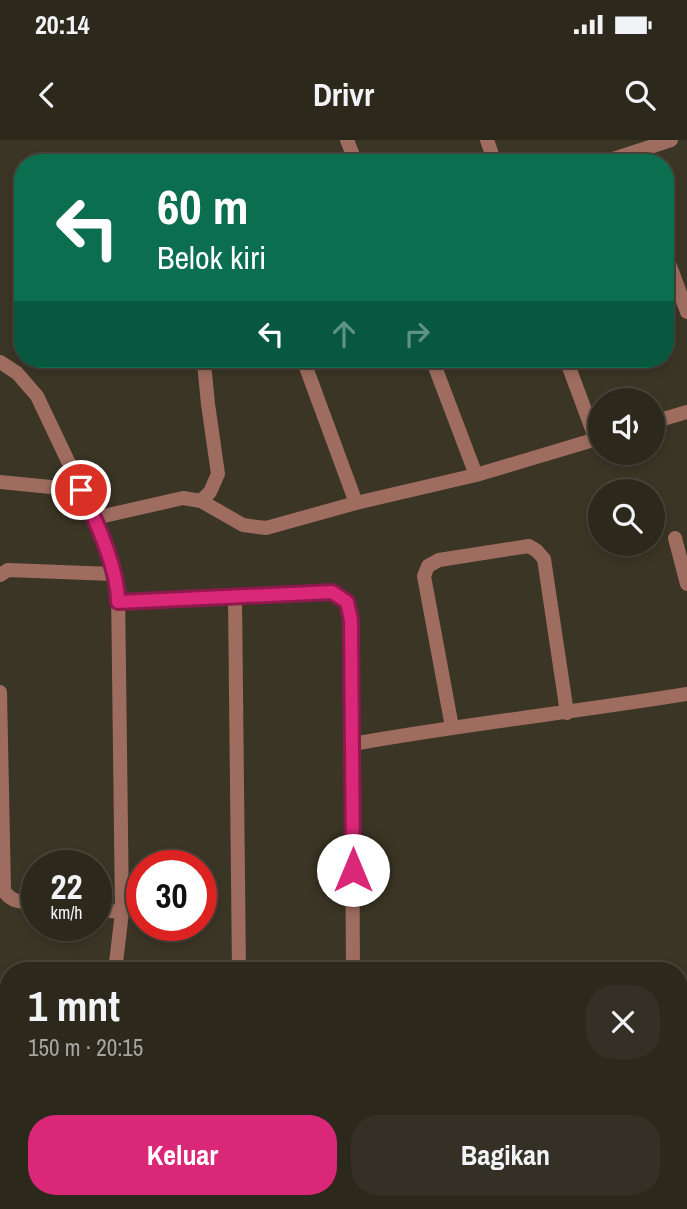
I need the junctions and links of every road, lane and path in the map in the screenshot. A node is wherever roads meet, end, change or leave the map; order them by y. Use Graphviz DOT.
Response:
graph roads {
  1 [pos="671,140"];
  2 [pos="641,154"];
  3 [pos="674,277"];
  4 [pos="687,312"];
  5 [pos="0,362"];
  6 [pos="204,368"];
  7 [pos="306,368"];
  8 [pos="435,368"];
  9 [pos="570,368"];
  10 [pos="687,412"];
  11 [pos="588,414"];
  12 [pos="665,418"];
  13 [pos="588,442"];
  14 [pos="476,475"];
  15 [pos="0,482"];
  16 [pos="81,490"];
  17 [pos="201,501"];
  18 [pos="356,503"];
  19 [pos="101,517"];
  20 [pos="675,538"];
  21 [pos="113,574"];
  22 [pos="0,575"];
  23 [pos="687,584"];
  24 [pos="235,598"];
  25 [pos="118,602"];
  26 [pos="0,692"];
  27 [pos="687,694"];
  28 [pos="567,713"];
  29 [pos="452,727"];
  30 [pos="353,744"];
  31 [pos="21,901"];
  32 [pos="112,911"];
  33 [pos="122,912"];
  34 [pos="116,962"];
  35 [pos="239,962"];
  36 [pos="354,962"];
  1 -- 2 [label="street"];
  3 -- 4 [label="street"];
  5 -- 16 [label="street"];
  6 -- 17 [label="street"];
  7 -- 18 [label="street"];
  8 -- 14 [label="street"];
  9 -- 11 [label="street"];
  10 -- 12 [label="street"];
  13 -- 14 [label="street"];
  14 -- 18 [label="street"];
  15 -- 16 [label="street"];
  16 -- 19 [label="street"];
  17 -- 18 [label="street"];
  17 -- 19 [label="street"];
  19 -- 21 [label="street"];
  20 -- 23 [label="street"];
  21 -- 22 [label="street"];
  21 -- 25 [label="street"];
  24 -- 25 [label="street"];
  24 -- 30 [label="street"];
  24 -- 35 [label="street"];
  25 -- 33 [label="street"];
  26 -- 31 [label="street"];
  27 -- 28 [label="street"];
  28 -- 29 [label="street"];
  28 -- 29 [label="street"];
  29 -- 30 [label="street"];
  30 -- 36 [label="street"];
  32 -- 33 [label="street"];
  33 -- 34 [label="street"];
}
